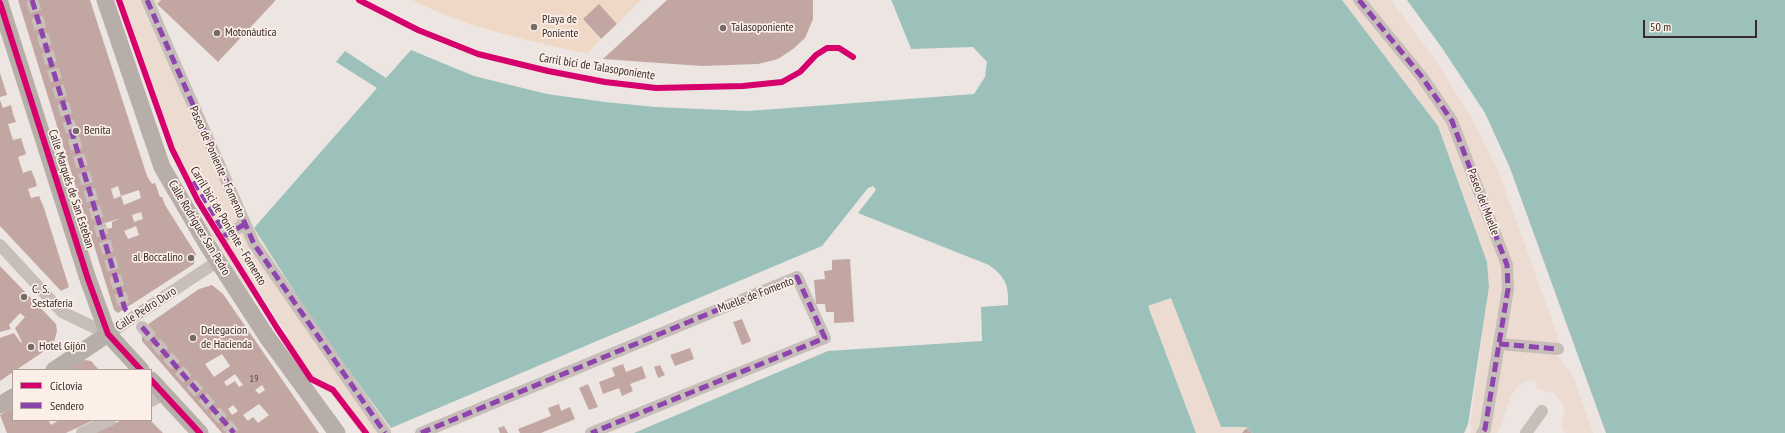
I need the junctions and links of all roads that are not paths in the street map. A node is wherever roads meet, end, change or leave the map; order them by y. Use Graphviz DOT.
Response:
graph roads {
  1 [pos="105,0"];
  2 [pos="147,0"];
  3 [pos="1359,0"];
  4 [pos="0,3"];
  5 [pos="245,224"];
  6 [pos="226,235"];
  7 [pos="0,246"];
  8 [pos="218,261"];
  9 [pos="108,334"];
  10 [pos="1499,344"];
  11 [pos="1558,349"];
  12 [pos="56,369"];
  13 [pos="140,369"];
  14 [pos="152,383"];
  15 [pos="12,398"];
  16 [pos="158,398"];
  17 [pos="0,405"];
  18 [pos="1542,411"];
  19 [pos="108,421"];
  20 [pos="82,433"];
  21 [pos="200,433"];
  22 [pos="337,433"];
  23 [pos="385,433"];
  24 [pos="421,433"];
  25 [pos="591,433"];
  26 [pos="1482,433"];
  27 [pos="1526,433"];
  1 -- 8 [label="main road, Calle Rodríguez San Pedro"];
  2 -- 5 [label="street, Paseo de Poniente - Fomento"];
  3 -- 10 [label="street, Paseo del Muelle"];
  4 -- 9 [label="main road, Calle Marqués de San Esteban"];
  5 -- 6 [label="street"];
  5 -- 23 [label="street, Paseo de Poniente - Fomento"];
  7 -- 9 [label="street"];
  8 -- 9 [label="street, Calle Pedro Duro"];
  8 -- 22 [label="main road, Calle Rodríguez San Pedro"];
  9 -- 12 [label="main road, Calle Pedro Duro"];
  9 -- 13 [label="main road, Calle Marqués de San Esteban"];
  10 -- 11 [label="street"];
  10 -- 26 [label="street, Paseo del Muelle"];
  14 -- 16 [label="main road"];
  15 -- 17 [label="main road"];
  16 -- 21 [label="main road"];
  18 -- 27 [label="street"];
  19 -- 20 [label="street"];
  24 -- 25 [label="street, Muelle de Fomento"];
}
